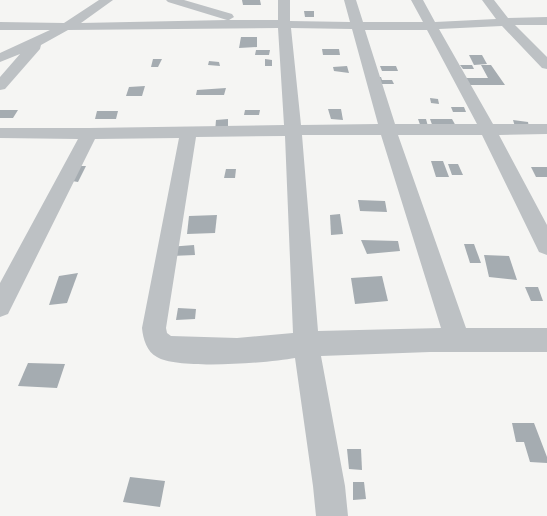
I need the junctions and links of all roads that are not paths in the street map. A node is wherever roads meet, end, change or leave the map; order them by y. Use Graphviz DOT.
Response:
graph roads {
  1 [pos="107,0"];
  2 [pos="172,0"];
  3 [pos="284,0"];
  4 [pos="350,0"];
  5 [pos="417,0"];
  6 [pos="488,0"];
  7 [pos="547,21"];
  8 [pos="505,22"];
  9 [pos="256,24"];
  10 [pos="284,24"];
  11 [pos="0,26"];
  12 [pos="358,26"];
  13 [pos="430,26"];
  14 [pos="66,28"];
  15 [pos="37,43"];
  16 [pos="0,58"];
  17 [pos="547,65"];
  18 [pos="0,86"];
  19 [pos="547,129"];
  20 [pos="293,130"];
  21 [pos="388,130"];
  22 [pos="489,131"];
  23 [pos="188,133"];
  24 [pos="0,134"];
  25 [pos="89,134"];
  26 [pos="547,246"];
  27 [pos="0,306"];
  28 [pos="457,339"];
  29 [pos="547,340"];
  30 [pos="306,344"];
  31 [pos="332,516"];
  1 -- 14 [label="street"];
  2 -- 9 [label="street"];
  3 -- 10 [label="street"];
  4 -- 12 [label="street"];
  5 -- 13 [label="street"];
  6 -- 8 [label="street"];
  7 -- 8 [label="street"];
  8 -- 13 [label="street"];
  8 -- 17 [label="street"];
  9 -- 10 [label="street"];
  9 -- 14 [label="street"];
  10 -- 12 [label="street"];
  10 -- 20 [label="street"];
  11 -- 14 [label="street"];
  12 -- 13 [label="street"];
  12 -- 21 [label="street"];
  13 -- 22 [label="street"];
  14 -- 15 [label="street"];
  15 -- 16 [label="street"];
  15 -- 18 [label="street"];
  19 -- 22 [label="street"];
  20 -- 21 [label="street"];
  20 -- 23 [label="street"];
  20 -- 30 [label="street"];
  21 -- 22 [label="street"];
  21 -- 28 [label="street"];
  22 -- 26 [label="street"];
  23 -- 25 [label="street"];
  23 -- 30 [label="street"];
  24 -- 25 [label="street"];
  25 -- 27 [label="street"];
  28 -- 29 [label="street"];
  28 -- 30 [label="street"];
  30 -- 31 [label="street"];
}
